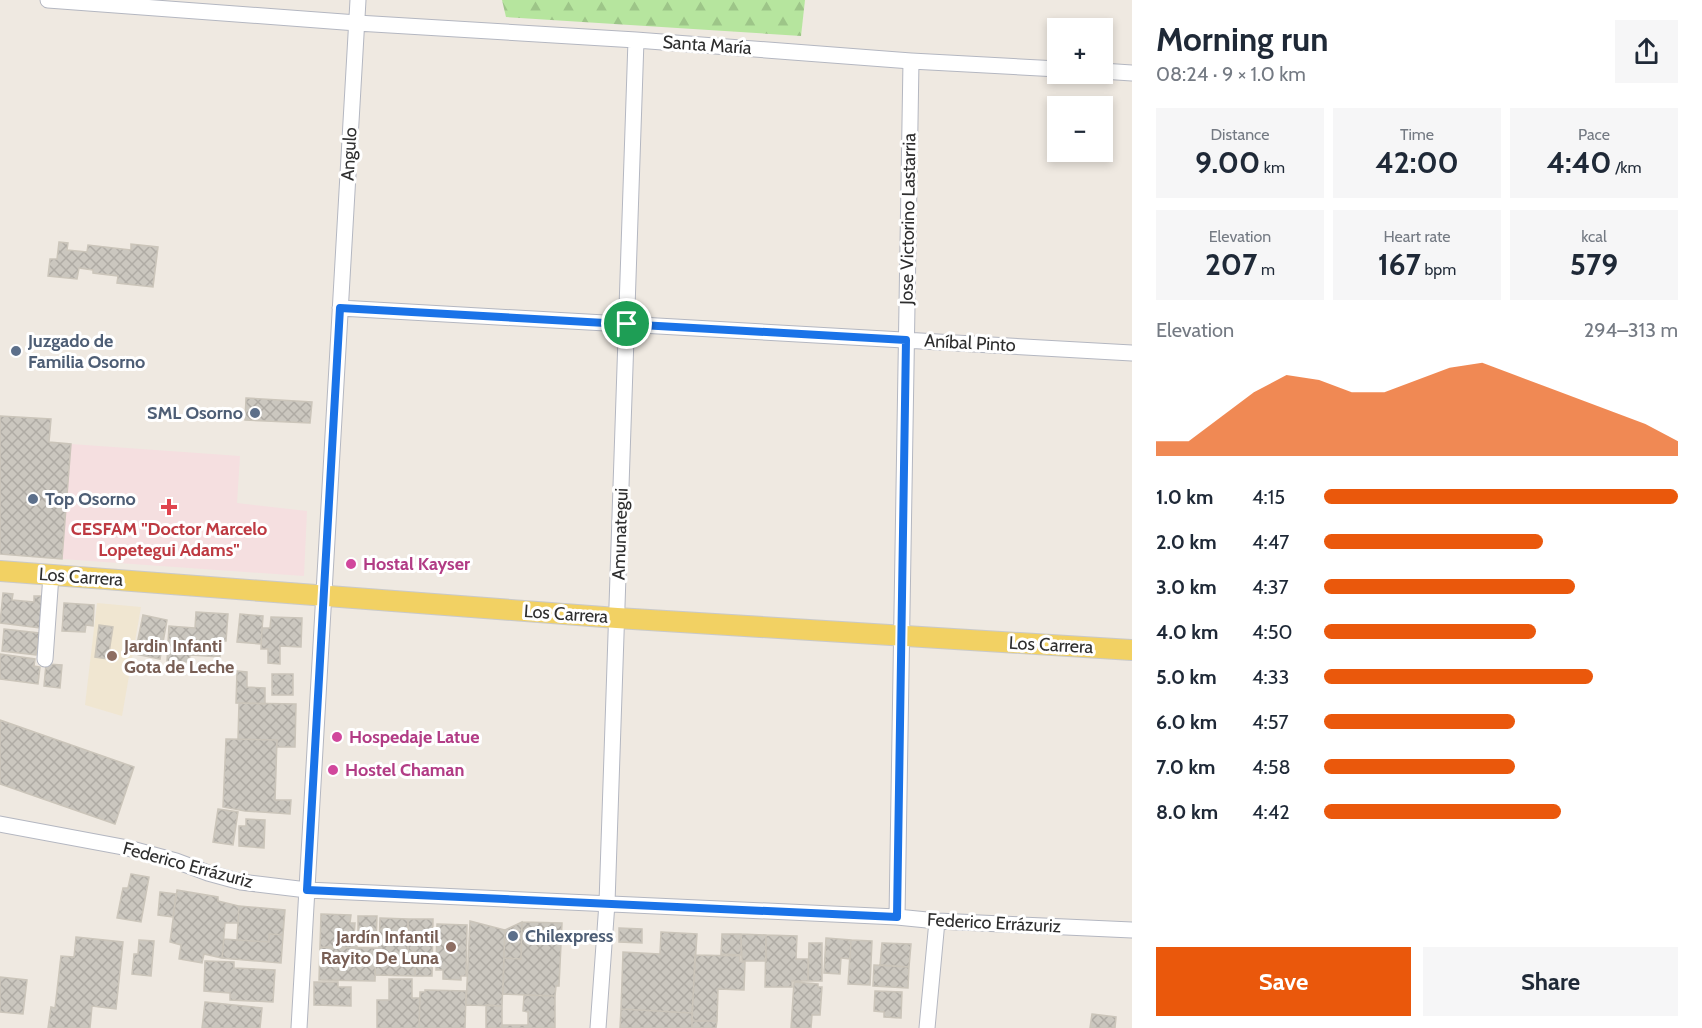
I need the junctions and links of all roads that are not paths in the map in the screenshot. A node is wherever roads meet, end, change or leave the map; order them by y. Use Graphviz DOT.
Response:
graph roads {
  1 [pos="48,0"];
  2 [pos="358,0"];
  3 [pos="155,4"];
  4 [pos="357,23"];
  5 [pos="636,40"];
  6 [pos="911,61"];
  7 [pos="1047,68"];
  8 [pos="1113,71"];
  9 [pos="1132,72"];
  10 [pos="340,308"];
  11 [pos="627,324"];
  12 [pos="906,340"];
  13 [pos="1132,353"];
  14 [pos="0,571"];
  15 [pos="51,575"];
  16 [pos="324,596"];
  17 [pos="617,618"];
  18 [pos="901,636"];
  19 [pos="1132,650"];
  20 [pos="45,659"];
  21 [pos="0,824"];
  22 [pos="307,890"];
  23 [pos="607,903"];
  24 [pos="897,917"];
  25 [pos="936,921"];
  26 [pos="1132,930"];
  27 [pos="299,1028"];
  28 [pos="598,1028"];
  29 [pos="927,1028"];
  1 -- 3 [label="street, Santa María"];
  2 -- 4 [label="street, Angulo"];
  3 -- 4 [label="street, Santa María"];
  4 -- 5 [label="street, Santa María"];
  4 -- 10 [label="street, Angulo"];
  5 -- 6 [label="street, Santa María"];
  5 -- 11 [label="street, Amunategui"];
  6 -- 7 [label="street, Santa María"];
  6 -- 12 [label="street, Jose Victorino Lastarria"];
  8 -- 9 [label="street"];
  10 -- 11 [label="street, Aníbal Pinto"];
  10 -- 16 [label="street, Angulo"];
  11 -- 12 [label="street, Aníbal Pinto"];
  11 -- 17 [label="street, Amunategui"];
  12 -- 13 [label="street, Aníbal Pinto"];
  12 -- 18 [label="street, Jose Victorino Lastarria"];
  14 -- 15 [label="main road, Los Carrera"];
  15 -- 16 [label="main road, Los Carrera"];
  15 -- 20 [label="street"];
  16 -- 17 [label="main road, Los Carrera"];
  16 -- 22 [label="street, Angulo"];
  17 -- 18 [label="main road, Los Carrera"];
  17 -- 23 [label="street, Amunategui"];
  18 -- 19 [label="main road, Los Carrera"];
  18 -- 24 [label="street, Jose Victorino Lastarria"];
  21 -- 22 [label="street, Federico Errázuriz"];
  22 -- 23 [label="street, Federico Errázuriz"];
  22 -- 27 [label="street, Angulo"];
  23 -- 24 [label="street, Federico Errázuriz"];
  23 -- 28 [label="street, Amunategui"];
  24 -- 25 [label="street, Federico Errázuriz"];
  25 -- 26 [label="street, Federico Errázuriz"];
  25 -- 29 [label="street"];
}
